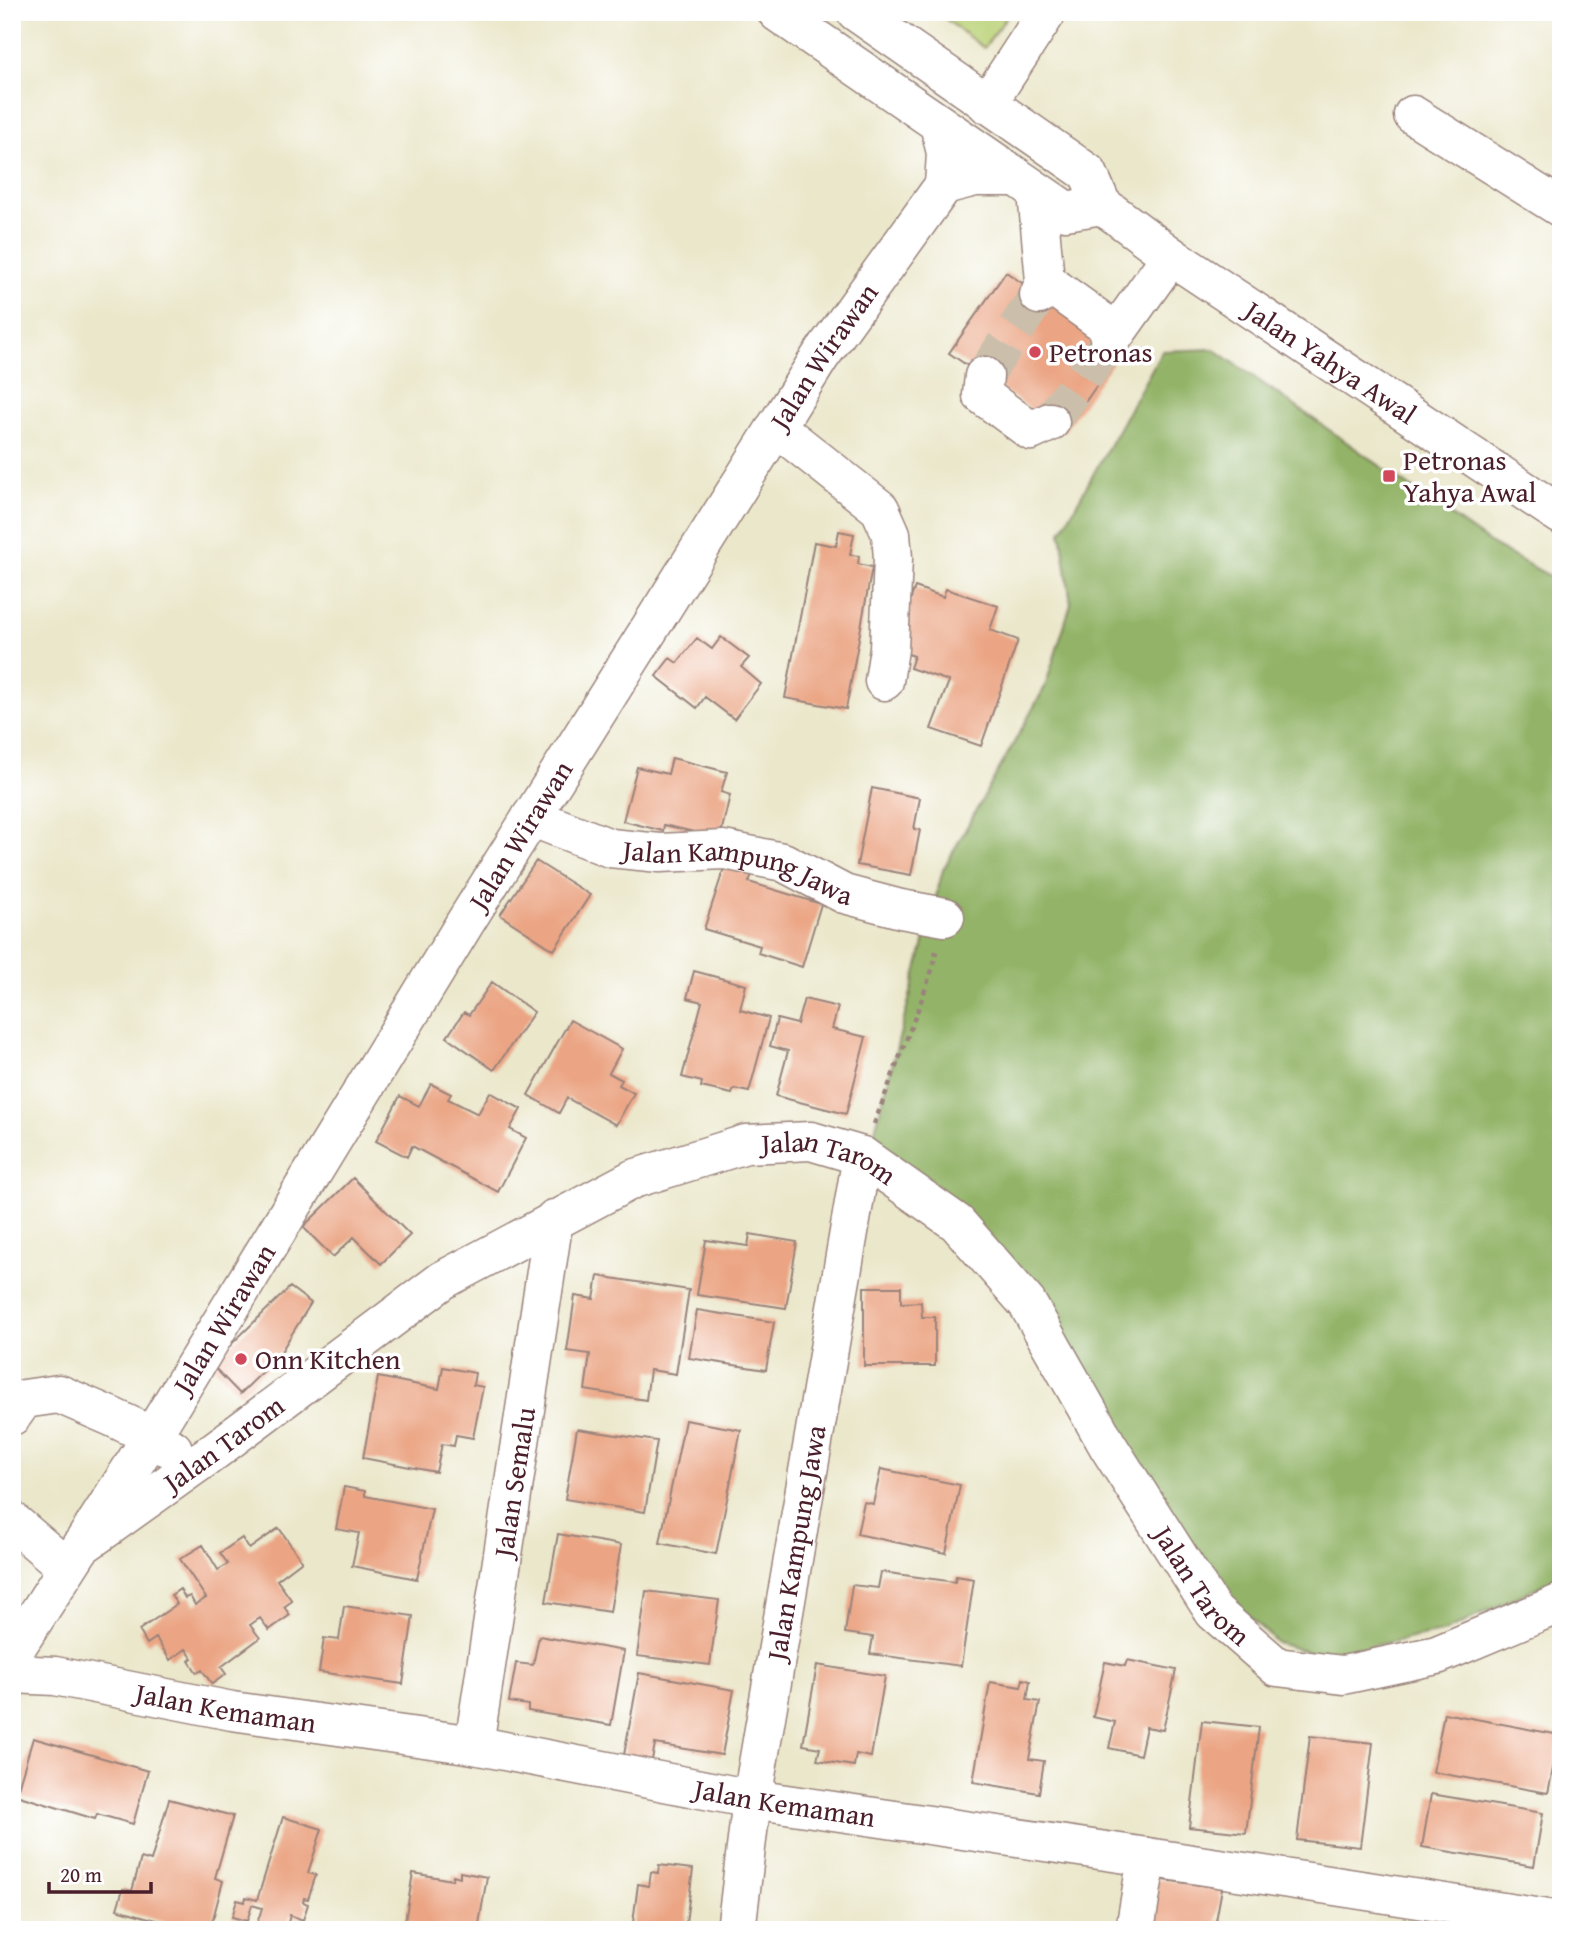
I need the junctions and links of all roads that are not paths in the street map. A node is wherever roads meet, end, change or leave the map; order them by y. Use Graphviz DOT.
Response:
graph roads {
  1 [pos="776,12"];
  2 [pos="856,12"];
  3 [pos="1047,12"];
  4 [pos="987,104"];
  5 [pos="1413,115"];
  6 [pos="939,124"];
  7 [pos="1026,184"];
  8 [pos="944,185"];
  9 [pos="1102,205"];
  10 [pos="1561,208"];
  11 [pos="1171,256"];
  12 [pos="984,376"];
  13 [pos="1050,422"];
  14 [pos="776,427"];
  15 [pos="1561,515"];
  16 [pos="884,681"];
  17 [pos="531,817"];
  18 [pos="945,917"];
  19 [pos="862,1156"];
  20 [pos="554,1219"];
  21 [pos="12,1416"];
  22 [pos="152,1436"];
  23 [pos="209,1455"];
  24 [pos="12,1521"];
  25 [pos="74,1558"];
  26 [pos="1561,1603"];
  27 [pos="12,1654"];
  28 [pos="12,1674"];
  29 [pos="474,1745"];
  30 [pos="752,1798"];
  31 [pos="1147,1857"];
  32 [pos="1561,1921"];
  33 [pos="736,1930"];
  34 [pos="1135,1930"];
  1 -- 6 [label="street"];
  2 -- 4 [label="street, Jalan Yahya Awal"];
  3 -- 4 [label="street"];
  4 -- 9 [label="street, Jalan Yahya Awal"];
  5 -- 10 [label="street"];
  6 -- 7 [label="street"];
  6 -- 8 [label="street"];
  7 -- 8 [label="street"];
  7 -- 9 [label="street"];
  7 -- 11 [label="street"];
  8 -- 14 [label="street, Jalan Wirawan"];
  9 -- 11 [label="street, Jalan Yahya Awal"];
  11 -- 15 [label="street, Jalan Yahya Awal"];
  12 -- 13 [label="street"];
  14 -- 16 [label="street"];
  14 -- 17 [label="street, Jalan Wirawan"];
  17 -- 18 [label="street, Jalan Kampung Jawa"];
  17 -- 22 [label="street, Jalan Wirawan"];
  19 -- 20 [label="street, Jalan Tarom"];
  19 -- 26 [label="street, Jalan Tarom"];
  19 -- 30 [label="street, Jalan Kampung Jawa"];
  20 -- 23 [label="street, Jalan Tarom"];
  20 -- 29 [label="street, Jalan Semalu"];
  21 -- 22 [label="street"];
  22 -- 23 [label="street"];
  22 -- 25 [label="street, Jalan Wirawan"];
  23 -- 25 [label="street, Jalan Tarom"];
  24 -- 25 [label="street"];
  25 -- 27 [label="street, Jalan Tarom"];
  28 -- 29 [label="street, Jalan Kemaman"];
  29 -- 30 [label="street, Jalan Kemaman"];
  30 -- 31 [label="street, Jalan Kemaman"];
  30 -- 33 [label="street, Jalan Kampung Jawa"];
  31 -- 32 [label="street, Jalan Kemaman"];
  31 -- 34 [label="street"];
}
